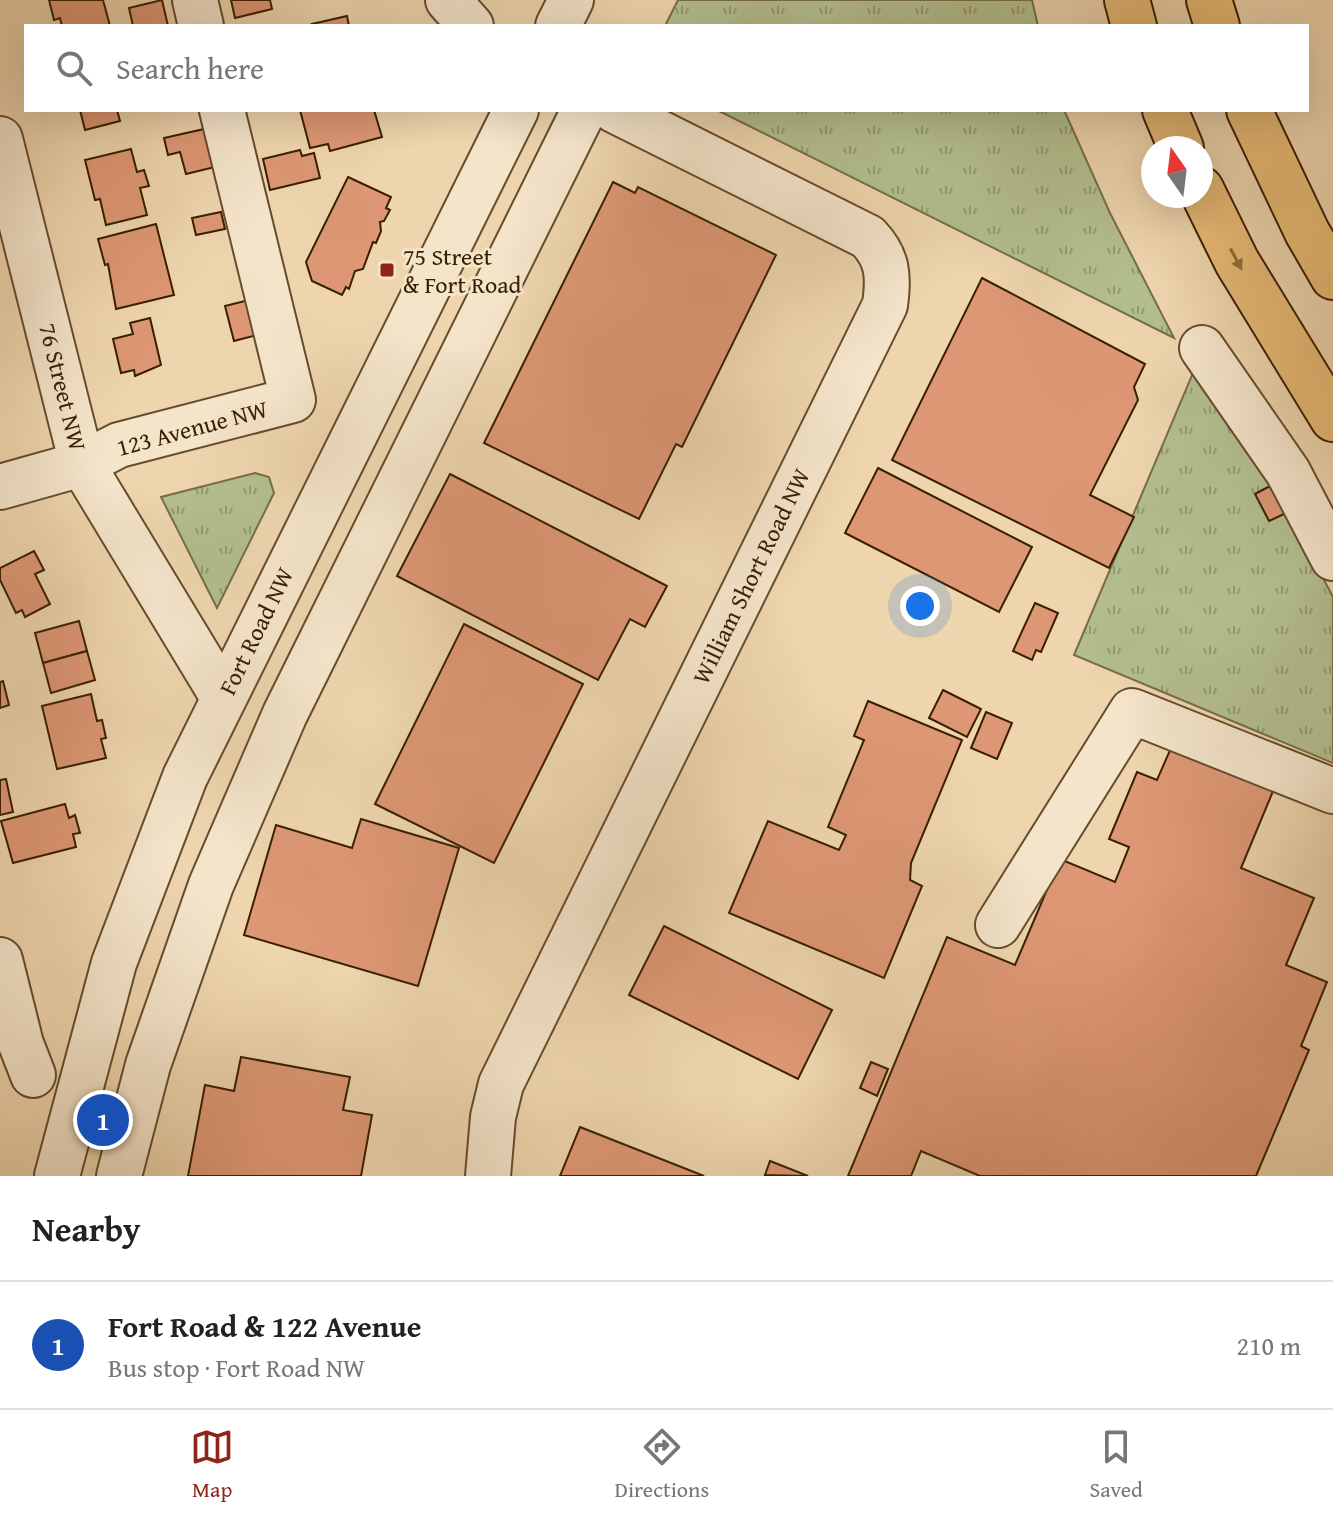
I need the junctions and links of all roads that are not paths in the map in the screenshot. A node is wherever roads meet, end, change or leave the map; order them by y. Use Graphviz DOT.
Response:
graph roads {
  1 [pos="195,0"];
  2 [pos="448,0"];
  3 [pos="571,0"];
  4 [pos="1127,0"];
  5 [pos="1209,0"];
  6 [pos="201,24"];
  7 [pos="469,24"];
  8 [pos="559,24"];
  9 [pos="1133,24"];
  10 [pos="1216,24"];
  11 [pos="222,112"];
  12 [pos="515,112"];
  13 [pos="583,112"];
  14 [pos="618,112"];
  15 [pos="1166,112"];
  16 [pos="1250,112"];
  17 [pos="1176,136"];
  18 [pos="0,139"];
  19 [pos="1210,208"];
  20 [pos="1333,277"];
  21 [pos="1202,348"];
  22 [pos="1333,419"];
  23 [pos="82,464"];
  24 [pos="0,487"];
  25 [pos="1333,558"];
  26 [pos="223,697"];
  27 [pos="1333,791"];
  28 [pos="998,925"];
  29 [pos="0,960"];
  30 [pos="16,1082"];
  31 [pos="79,1087"];
  32 [pos="57,1176"];
  33 [pos="119,1176"];
  34 [pos="488,1176"];
  1 -- 6 [label="street"];
  2 -- 7 [label="street"];
  3 -- 8 [label="street"];
  4 -- 9 [label="main road"];
  5 -- 10 [label="main road"];
  11 -- 23 [label="street, 123 Avenue NW"];
  12 -- 26 [label="street, Fort Road NW"];
  13 -- 33 [label="street"];
  14 -- 34 [label="street, William Short Road NW"];
  15 -- 17 [label="main road"];
  16 -- 20 [label="main road"];
  18 -- 23 [label="street, 76 Street NW"];
  19 -- 22 [label="main road, one-way"];
  21 -- 25 [label="street"];
  23 -- 24 [label="street, 123 Avenue NW"];
  23 -- 26 [label="street, 76 Street NW"];
  26 -- 31 [label="street, Fort Road NW"];
  27 -- 28 [label="street"];
  29 -- 30 [label="street"];
  30 -- 31 [label="street"];
  31 -- 32 [label="street, Fort Road NW"];
}
